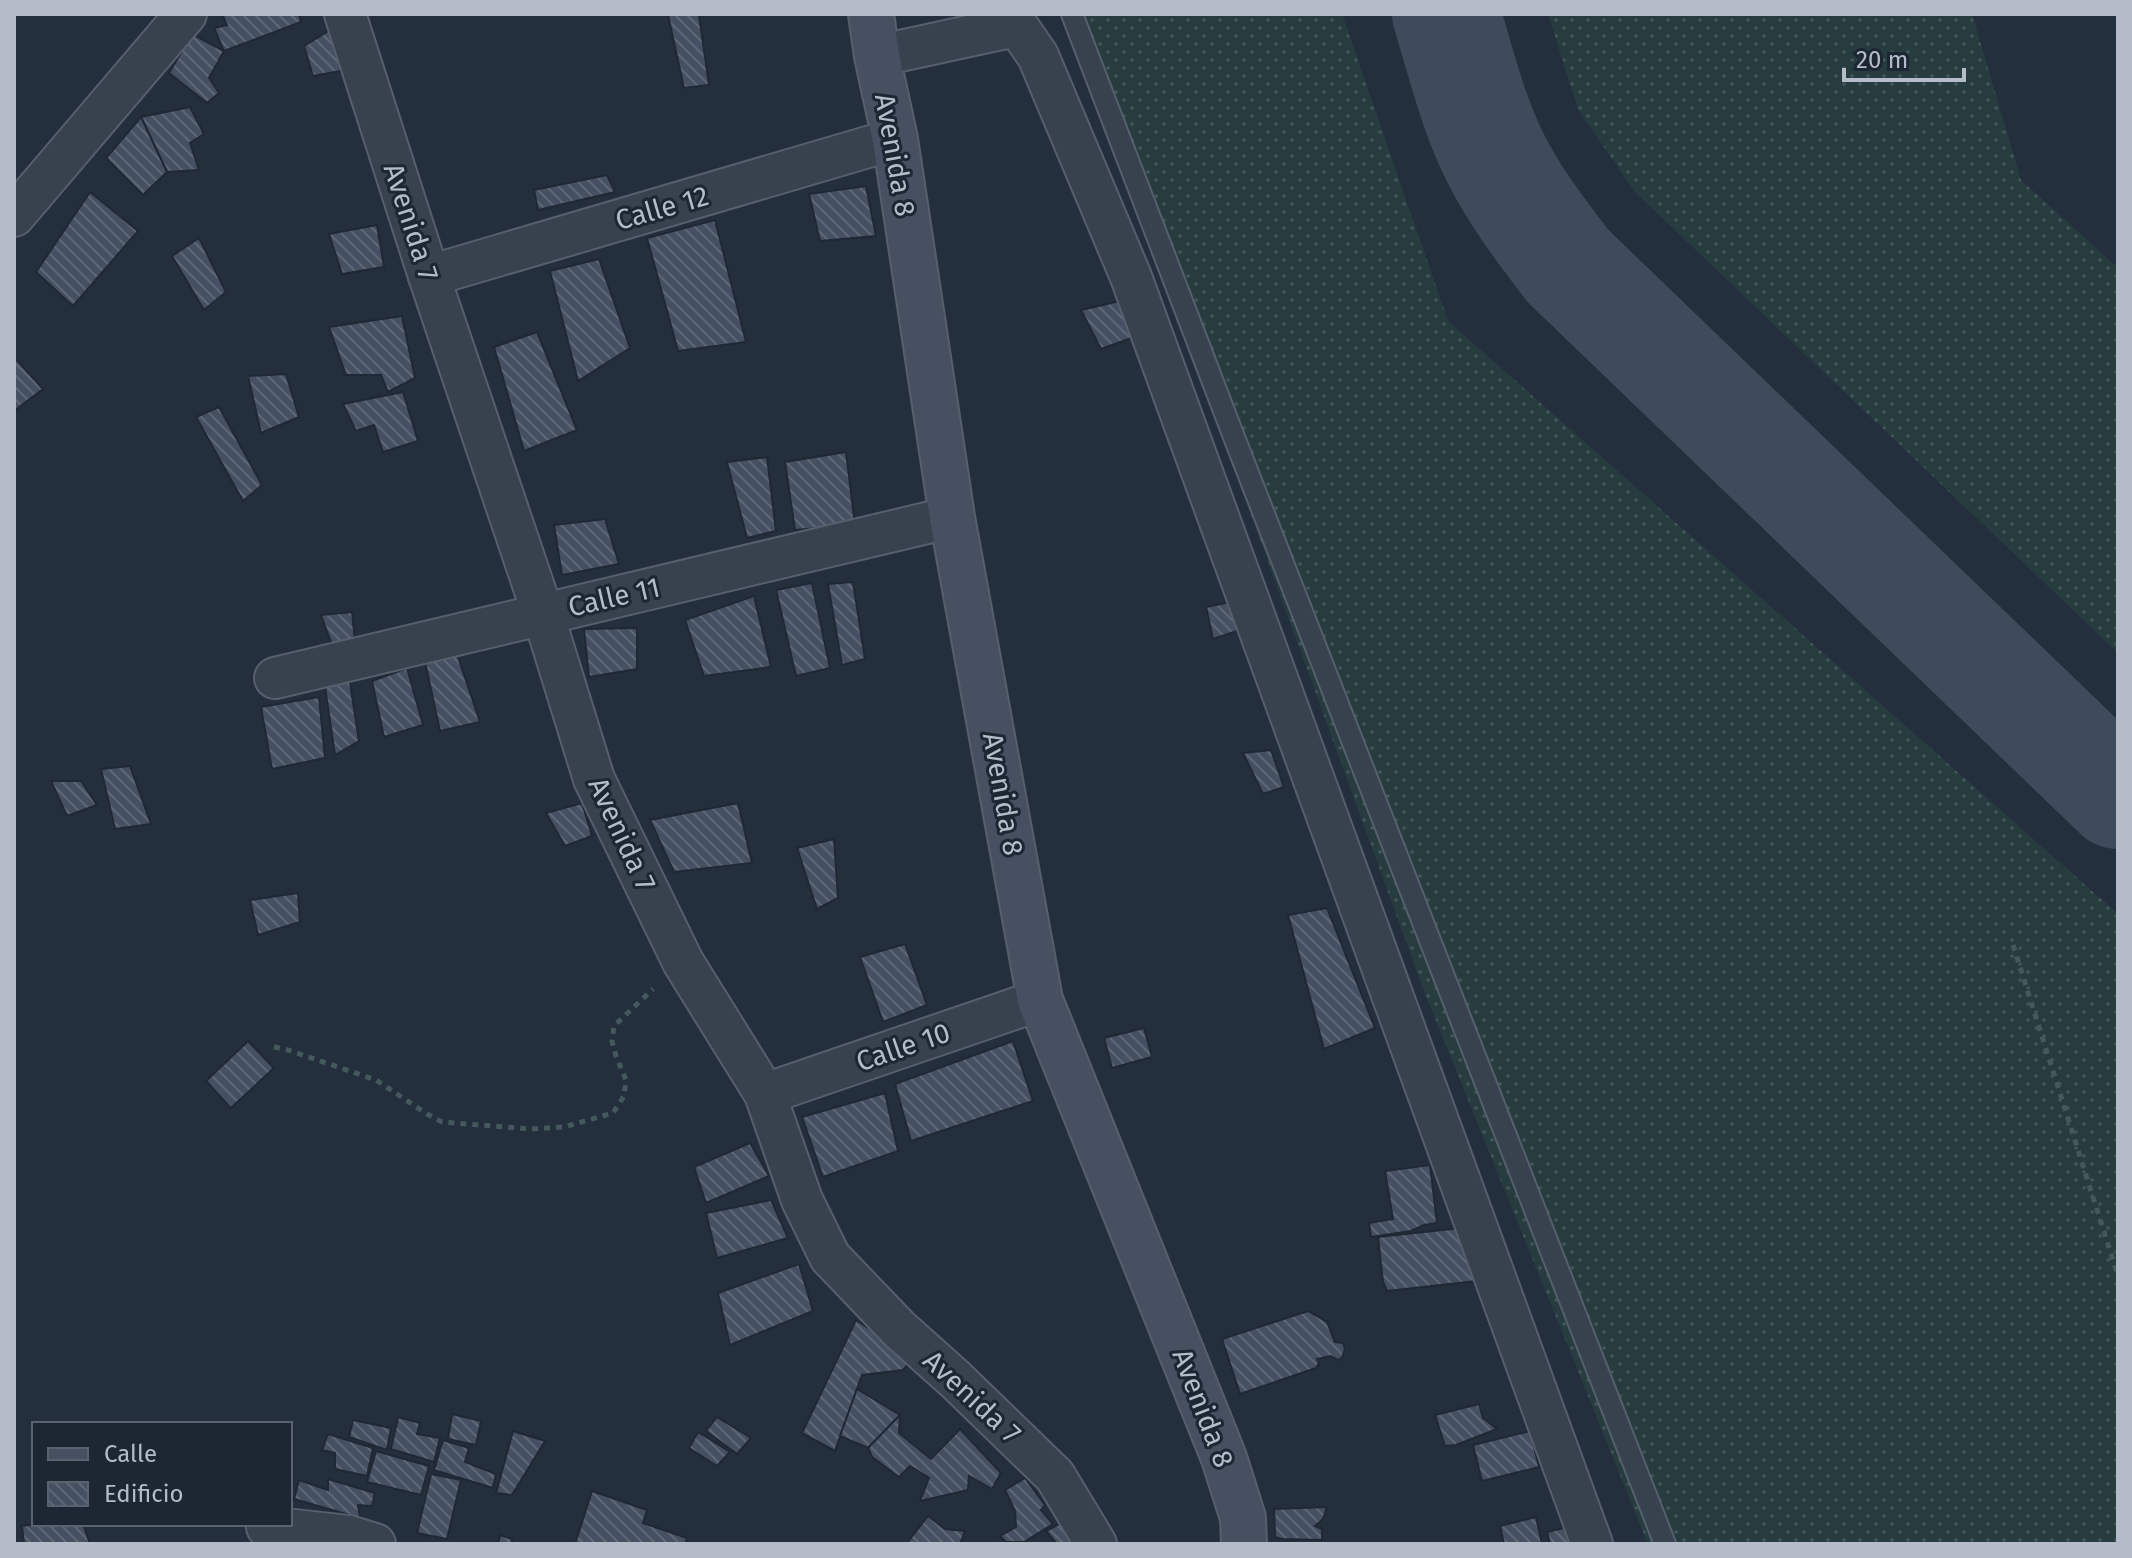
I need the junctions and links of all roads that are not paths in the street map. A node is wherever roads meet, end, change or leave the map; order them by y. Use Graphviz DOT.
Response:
graph roads {
  1 [pos="186,14"];
  2 [pos="345,14"];
  3 [pos="1072,14"];
  4 [pos="874,35"];
  5 [pos="895,139"];
  6 [pos="14,216"];
  7 [pos="429,276"];
  8 [pos="952,517"];
  9 [pos="543,614"];
  10 [pos="275,678"];
  11 [pos="1040,1000"];
  12 [pos="765,1094"];
  13 [pos="267,1527"];
  14 [pos="375,1544"];
  15 [pos="1096,1544"];
  16 [pos="1244,1544"];
  17 [pos="1592,1544"];
  18 [pos="1665,1544"];
  1 -- 6 [label="street"];
  2 -- 7 [label="street, Avenida 7"];
  3 -- 18 [label="lane"];
  4 -- 5 [label="street, Avenida 8"];
  4 -- 17 [label="street"];
  5 -- 7 [label="street, Calle 12"];
  5 -- 8 [label="street, Avenida 8"];
  7 -- 9 [label="street, Avenida 7"];
  8 -- 9 [label="street, Calle 11"];
  8 -- 11 [label="street, Avenida 8"];
  9 -- 10 [label="street, Calle 11"];
  9 -- 12 [label="street, Avenida 7"];
  11 -- 12 [label="street, Calle 10"];
  11 -- 16 [label="street, Avenida 8"];
  12 -- 15 [label="street, Avenida 7"];
  13 -- 14 [label="street"];
}
